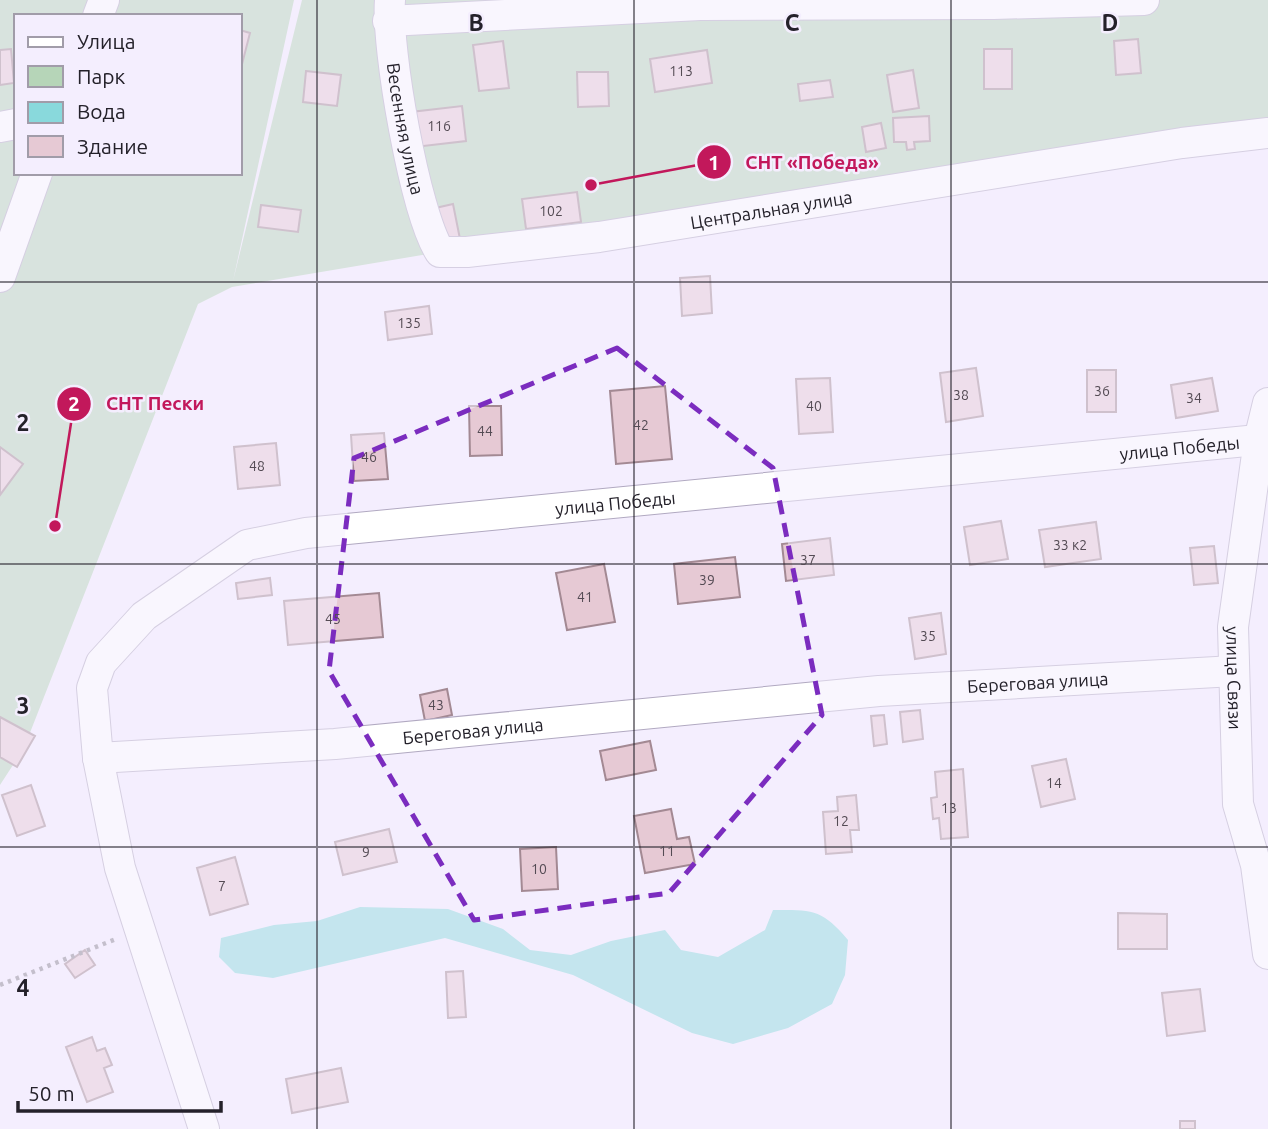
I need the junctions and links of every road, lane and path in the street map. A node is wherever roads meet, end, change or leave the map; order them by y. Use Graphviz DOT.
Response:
graph roads {
  1 [pos="1144,0"];
  2 [pos="389,10"];
  3 [pos="1268,133"];
  4 [pos="36,175"];
  5 [pos="440,252"];
  6 [pos="0,277"];
  7 [pos="1268,403"];
  8 [pos="1264,439"];
  9 [pos="1234,671"];
  10 [pos="98,758"];
  11 [pos="1262,864"];
  12 [pos="138,931"];
  13 [pos="1268,954"];
  14 [pos="0,985"];
  15 [pos="204,1129"];
  1 -- 2 [label="street"];
  2 -- 5 [label="street, Весенняя улица"];
  3 -- 5 [label="street, Центральная улица"];
  4 -- 6 [label="street"];
  7 -- 8 [label="street, улица Связи"];
  8 -- 9 [label="street, улица Связи"];
  8 -- 10 [label="street, улица Победы"];
  9 -- 10 [label="street, Береговая улица"];
  9 -- 11 [label="street, улица Связи"];
  10 -- 12 [label="street"];
  11 -- 13 [label="street, улица Связи"];
  12 -- 14 [label="path"];
  12 -- 15 [label="street"];
}
